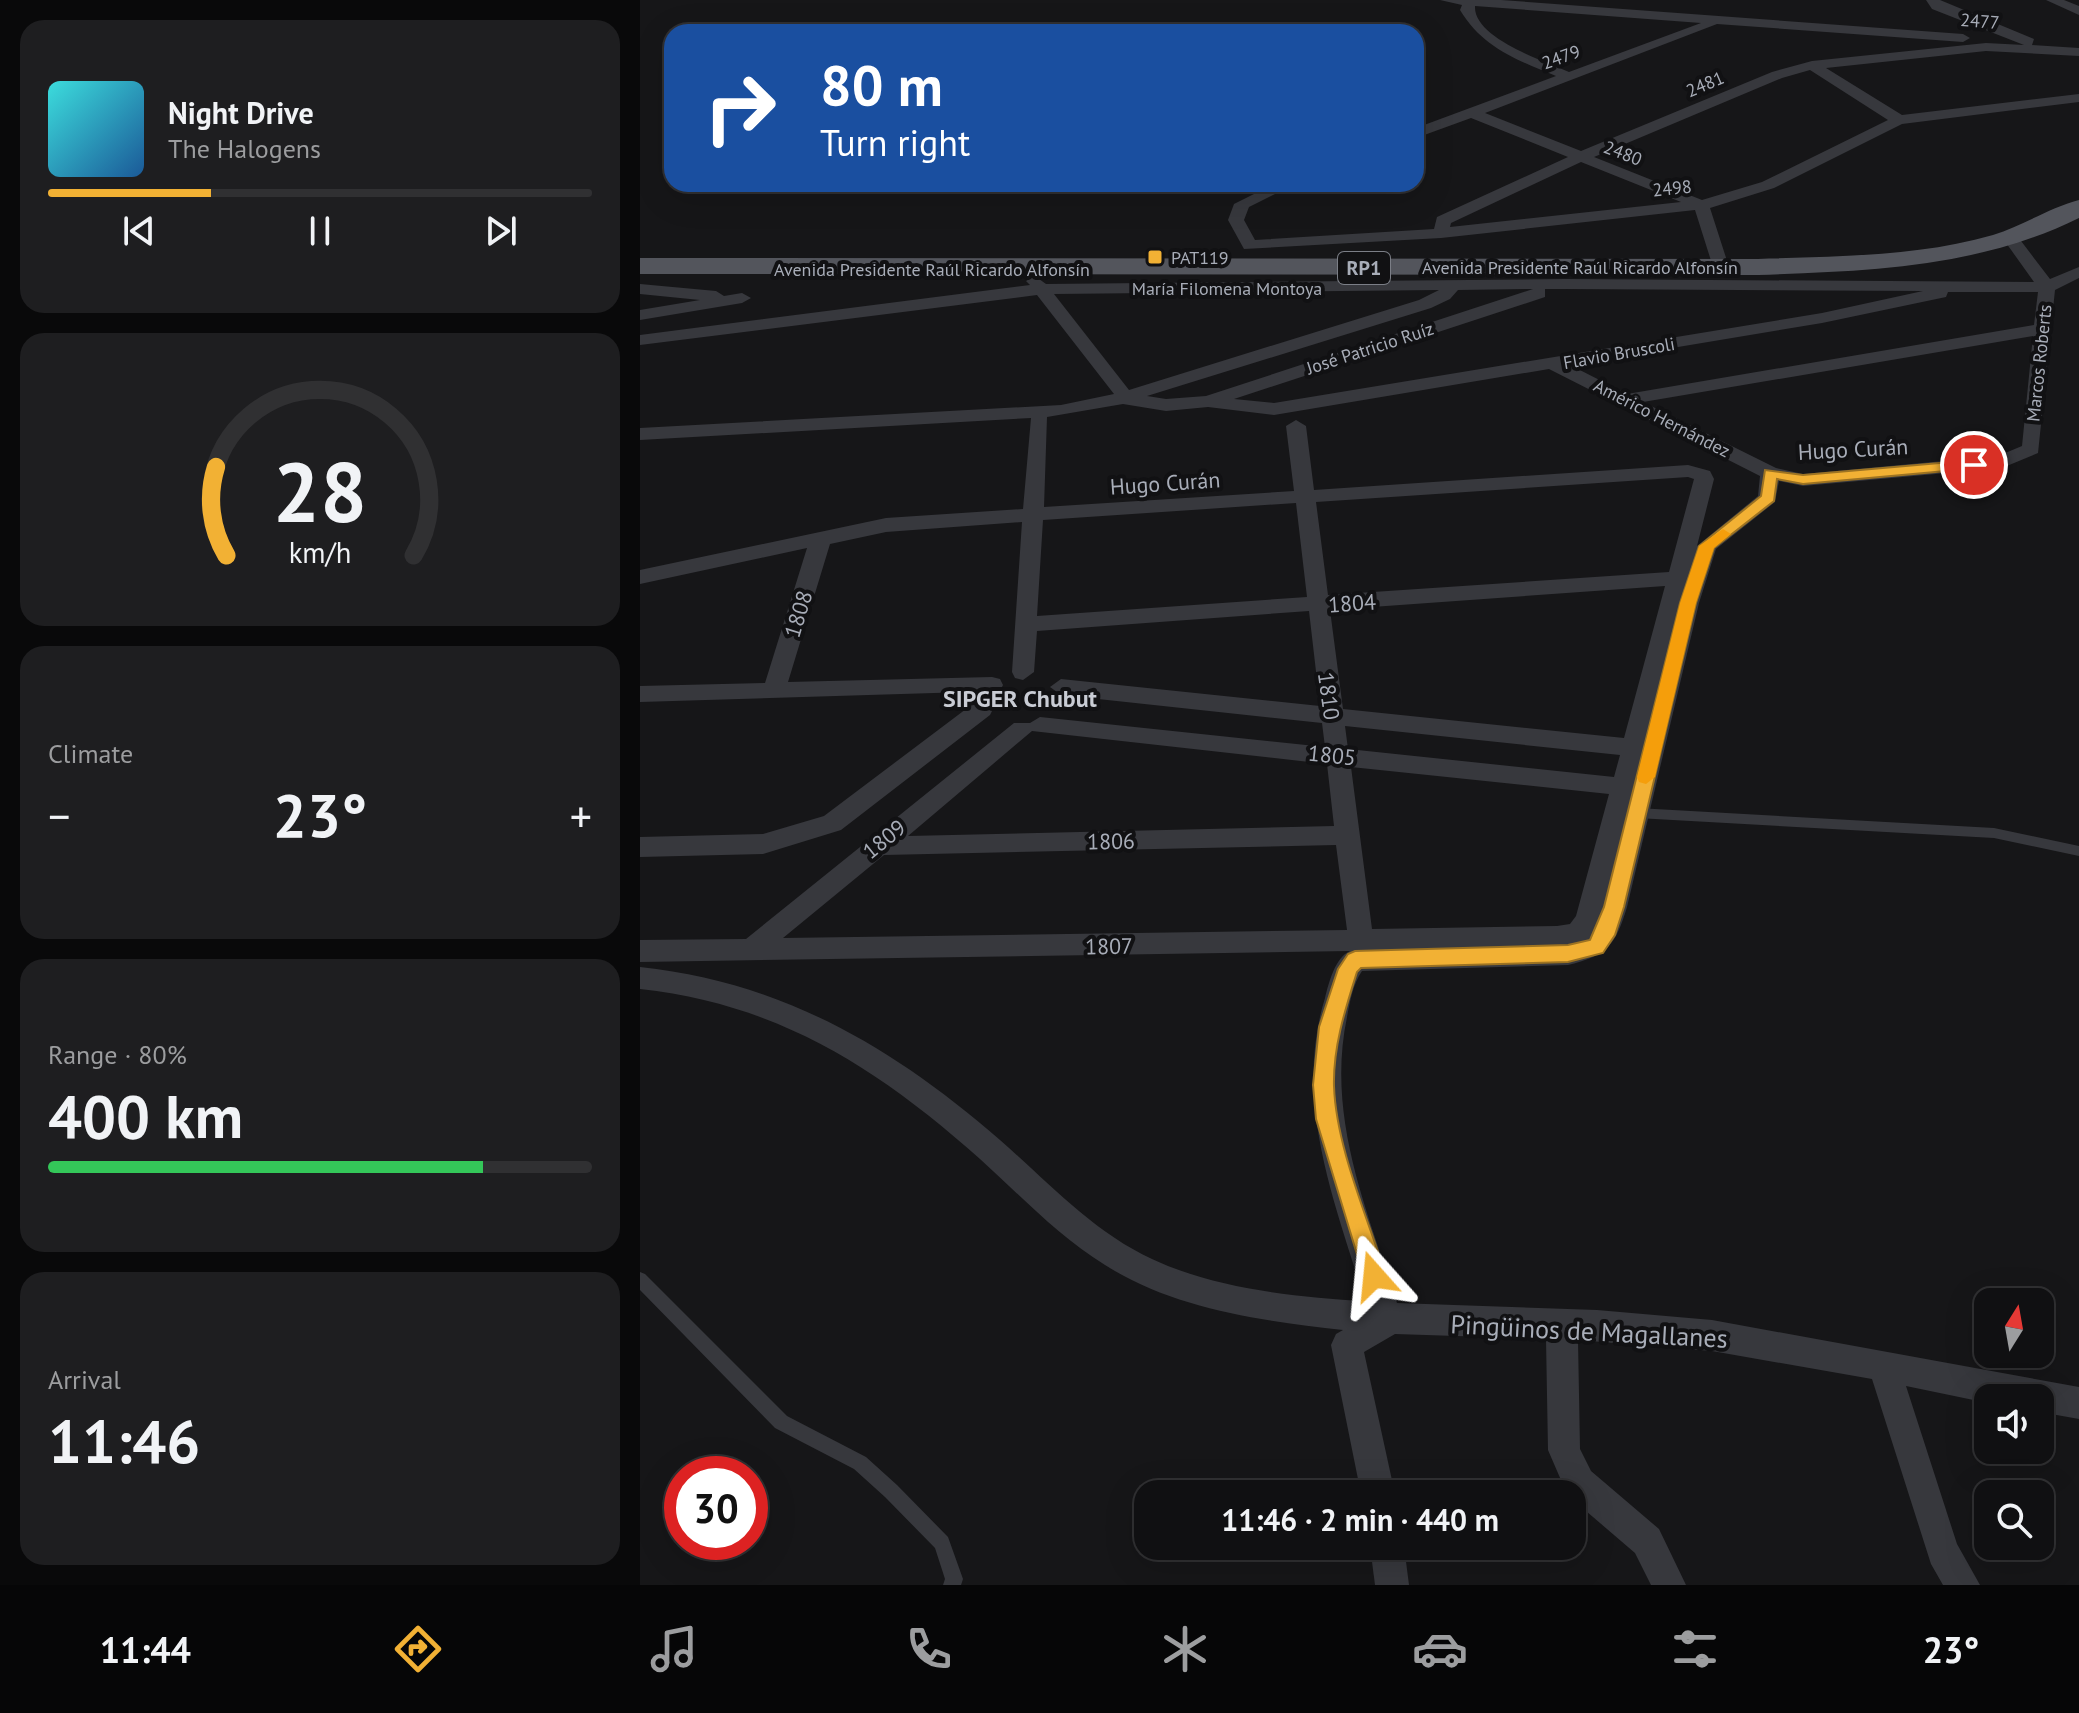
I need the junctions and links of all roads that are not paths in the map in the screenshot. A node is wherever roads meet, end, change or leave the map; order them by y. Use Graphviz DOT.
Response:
graph roads {
  1 [pos="1447,0"];
  2 [pos="2053,0"];
  3 [pos="1470,2"];
  4 [pos="1935,3"];
  5 [pos="2079,11"];
  6 [pos="1719,20"];
  7 [pos="2033,43"];
  8 [pos="2012,46"];
  9 [pos="2079,50"];
  10 [pos="1812,65"];
  11 [pos="1567,76"];
  12 [pos="2079,98"];
  13 [pos="1470,112"];
  14 [pos="1899,120"];
  15 [pos="1424,130"];
  16 [pos="1578,158"];
  17 [pos="1269,192"];
  18 [pos="1701,205"];
  19 [pos="2079,208"];
  20 [pos="1441,233"];
  21 [pos="2012,240"];
  22 [pos="1250,257"];
  23 [pos="640,266"];
  24 [pos="1721,267"];
  25 [pos="1418,268"];
  26 [pos="1609,268"];
  27 [pos="753,269"];
  28 [pos="2079,272"];
  29 [pos="1033,279"];
  30 [pos="1565,284"];
  31 [pos="1961,285"];
  32 [pos="1452,287"];
  33 [pos="2047,287"];
  34 [pos="640,289"];
  35 [pos="742,298"];
  36 [pos="640,315"];
  37 [pos="730,328"];
  38 [pos="2042,329"];
  39 [pos="640,340"];
  40 [pos="1553,364"];
  41 [pos="1127,399"];
  42 [pos="1628,399"];
  43 [pos="1208,401"];
  44 [pos="1311,403"];
  45 [pos="1102,404"];
  46 [pos="1249,407"];
  47 [pos="987,415"];
  48 [pos="1039,420"];
  49 [pos="1296,426"];
  50 [pos="640,434"];
  51 [pos="2031,449"];
  52 [pos="1770,473"];
  53 [pos="1302,498"];
  54 [pos="1033,515"];
  55 [pos="821,538"];
  56 [pos="640,577"];
  57 [pos="1678,578"];
  58 [pos="1317,605"];
  59 [pos="1026,624"];
  60 [pos="1023,672"];
  61 [pos="992,685"];
  62 [pos="1061,687"];
  63 [pos="774,690"];
  64 [pos="640,694"];
  65 [pos="982,709"];
  66 [pos="1332,717"];
  67 [pos="1031,727"];
  68 [pos="1633,748"];
  69 [pos="1337,756"];
  70 [pos="1623,787"];
  71 [pos="1637,813"];
  72 [pos="1347,835"];
  73 [pos="875,846"];
  74 [pos="640,847"];
  75 [pos="2079,851"];
  76 [pos="640,951"];
  77 [pos="1358,951"];
  78 [pos="748,952"];
  79 [pos="640,978"];
  80 [pos="640,1279"];
  81 [pos="1387,1321"];
  82 [pos="1562,1326"];
  83 [pos="1884,1368"];
  84 [pos="2079,1403"];
  85 [pos="1375,1480"];
  86 [pos="1389,1560"];
  87 [pos="952,1585"];
  88 [pos="1392,1585"];
  89 [pos="1669,1585"];
  90 [pos="1963,1585"];
  1 -- 3 [label="street, 2477"];
  2 -- 5 [label="street"];
  3 -- 6 [label="street, 2477"];
  3 -- 11 [label="street"];
  4 -- 7 [label="street"];
  6 -- 7 [label="street, 2477"];
  6 -- 11 [label="street, 2479"];
  7 -- 9 [label="street, 2477"];
  8 -- 9 [label="street, 2477"];
  8 -- 10 [label="street, 2481"];
  10 -- 14 [label="street"];
  10 -- 16 [label="street, 2481"];
  11 -- 13 [label="street, 2479"];
  12 -- 14 [label="street, 2498"];
  13 -- 15 [label="street, 2479"];
  13 -- 16 [label="street, 2480"];
  14 -- 18 [label="street, 2498"];
  16 -- 18 [label="street, 2480"];
  16 -- 20 [label="street, 2481"];
  17 -- 22 [label="street"];
  18 -- 20 [label="street, 2498"];
  18 -- 24 [label="street"];
  19 -- 21 [label="main road, Avenida Presidente Raúl Ricardo Alfonsín / RP1"];
  20 -- 22 [label="street, 2498"];
  21 -- 24 [label="main road, Avenida Presidente Raúl Ricardo Alfonsín / RP1"];
  21 -- 33 [label="street, Marcos Roberts"];
  22 -- 25 [label="main road, Avenida Presidente Raúl Ricardo Alfonsín / RP1"];
  22 -- 29 [label="main road, Avenida Presidente Raúl Ricardo Alfonsín / RP1"];
  23 -- 27 [label="main road, Avenida Presidente Raúl Ricardo Alfonsín / RP1"];
  24 -- 26 [label="main road, Avenida Presidente Raúl Ricardo Alfonsín / RP1"];
  25 -- 26 [label="main road, Avenida Presidente Raúl Ricardo Alfonsín / RP1"];
  25 -- 32 [label="street"];
  26 -- 30 [label="street, José Patricio Ruíz"];
  27 -- 29 [label="main road, Avenida Presidente Raúl Ricardo Alfonsín / RP1"];
  27 -- 35 [label="street"];
  28 -- 33 [label="street"];
  29 -- 32 [label="street, María Filomena Montoya"];
  29 -- 37 [label="street, María Filomena Montoya"];
  29 -- 41 [label="street"];
  30 -- 31 [label="street, María Filomena Montoya"];
  30 -- 32 [label="street, María Filomena Montoya"];
  30 -- 43 [label="street, José Patricio Ruíz"];
  31 -- 33 [label="street, María Filomena Montoya"];
  31 -- 40 [label="street, Flavio Bruscoli"];
  32 -- 41 [label="street, José Patricio Ruíz"];
  33 -- 38 [label="street, Marcos Roberts"];
  34 -- 35 [label="street"];
  35 -- 36 [label="street"];
  35 -- 37 [label="street"];
  37 -- 39 [label="street, María Filomena Montoya"];
  38 -- 42 [label="street"];
  38 -- 51 [label="street, Marcos Roberts"];
  40 -- 42 [label="street, Américo Hernández"];
  40 -- 44 [label="street, Flavio Bruscoli"];
  41 -- 43 [label="street, José Patricio Ruíz"];
  41 -- 45 [label="street, José Patricio Ruíz"];
  42 -- 52 [label="street, Américo Hernández"];
  43 -- 46 [label="street"];
  44 -- 46 [label="street, Flavio Bruscoli"];
  44 -- 49 [label="street"];
  45 -- 47 [label="street, José Patricio Ruíz"];
  45 -- 48 [label="street"];
  46 -- 49 [label="street"];
  47 -- 48 [label="street"];
  47 -- 50 [label="street, José Patricio Ruíz"];
  48 -- 54 [label="street"];
  49 -- 53 [label="street, 1810"];
  51 -- 52 [label="street, Hugo Curán"];
  52 -- 71 [label="street"];
  53 -- 54 [label="street, Hugo Curán"];
  53 -- 57 [label="street, Hugo Curán"];
  53 -- 58 [label="street, 1810"];
  54 -- 55 [label="street, Hugo Curán"];
  54 -- 59 [label="street"];
  55 -- 56 [label="street, Hugo Curán"];
  55 -- 63 [label="street, 1808"];
  57 -- 58 [label="street, 1804"];
  57 -- 68 [label="street"];
  58 -- 59 [label="street, 1804"];
  58 -- 66 [label="street, 1810"];
  59 -- 60 [label="street"];
  60 -- 61 [label="street"];
  60 -- 62 [label="street"];
  61 -- 63 [label="street"];
  61 -- 65 [label="street"];
  62 -- 66 [label="street, 1805"];
  62 -- 67 [label="street"];
  63 -- 64 [label="street"];
  65 -- 67 [label="street"];
  65 -- 74 [label="street, 1809"];
  66 -- 68 [label="street, 1805"];
  66 -- 69 [label="street, 1810"];
  67 -- 69 [label="street, 1805"];
  67 -- 73 [label="street, 1809"];
  68 -- 70 [label="street"];
  69 -- 70 [label="street, 1805"];
  69 -- 72 [label="street, 1810"];
  70 -- 77 [label="street, 1807"];
  71 -- 75 [label="lane"];
  71 -- 77 [label="street"];
  72 -- 73 [label="street, 1806"];
  72 -- 77 [label="street, 1810"];
  73 -- 78 [label="street, 1809"];
  76 -- 78 [label="street, 1807"];
  77 -- 78 [label="street, 1807"];
  77 -- 81 [label="street"];
  79 -- 81 [label="street, Pingüinos de Magallanes"];
  80 -- 87 [label="lane"];
  81 -- 82 [label="street, Pingüinos de Magallanes"];
  81 -- 85 [label="street"];
  82 -- 83 [label="street, Pingüinos de Magallanes"];
  82 -- 89 [label="street"];
  83 -- 84 [label="street, Pingüinos de Magallanes"];
  83 -- 90 [label="street"];
  86 -- 88 [label="street"];
}
